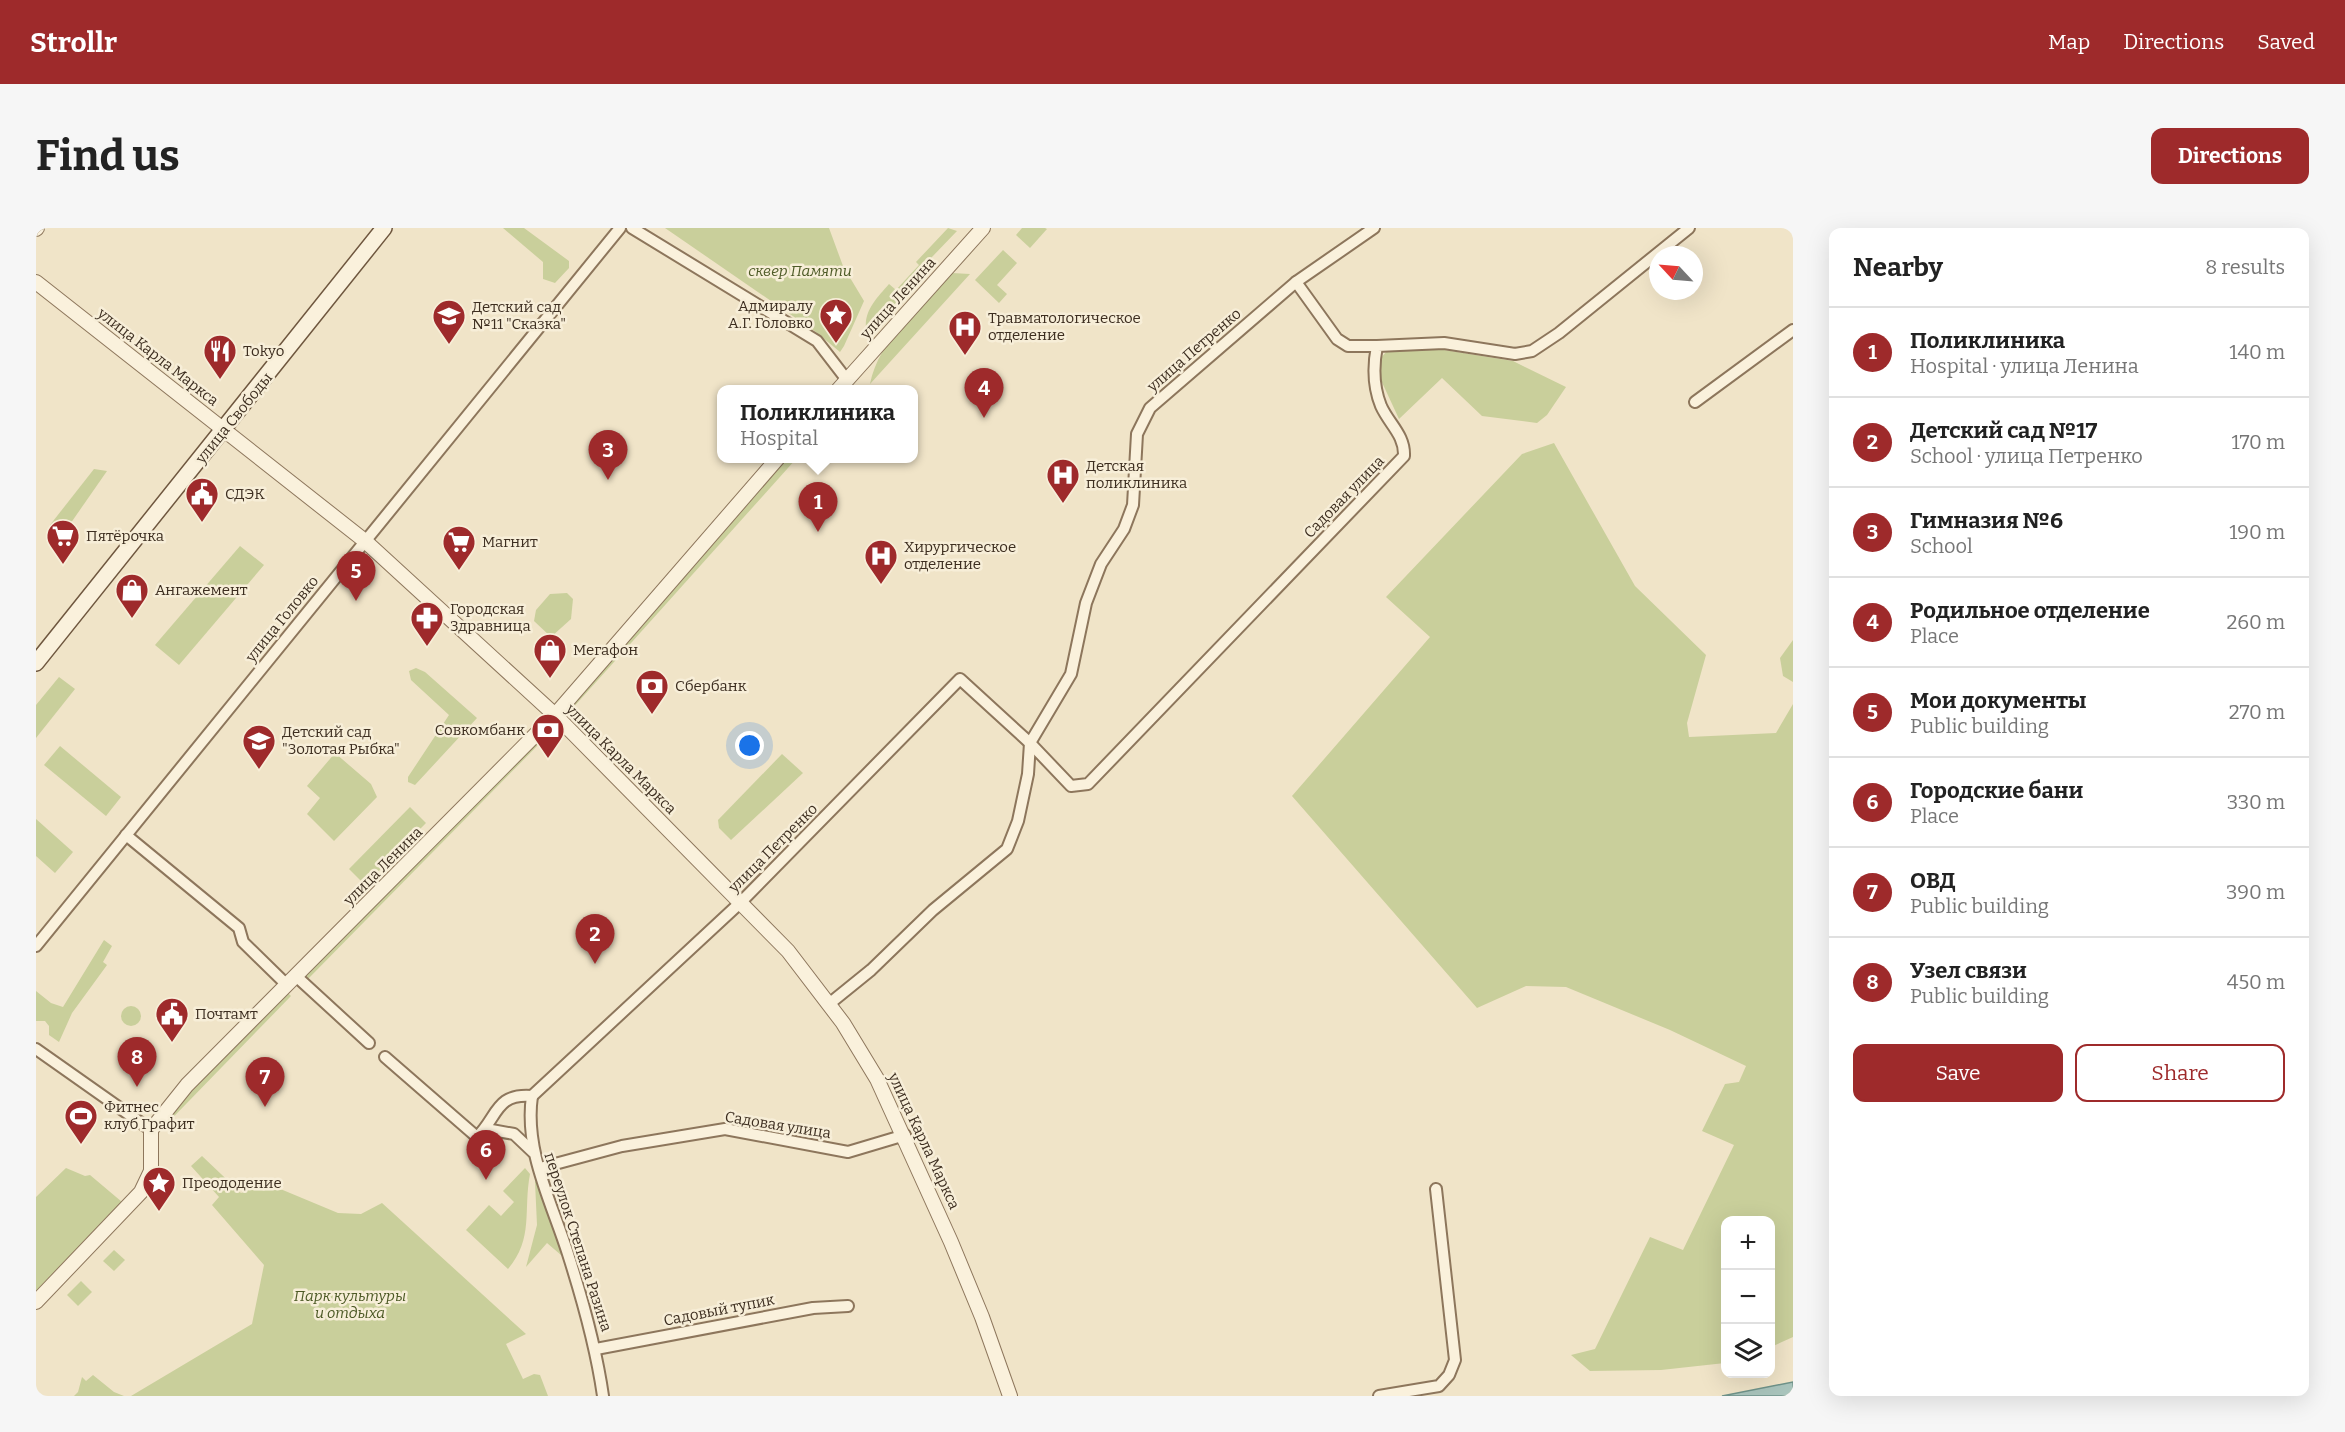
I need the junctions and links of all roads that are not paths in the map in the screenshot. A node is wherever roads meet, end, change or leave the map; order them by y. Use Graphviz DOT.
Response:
graph roads {
  1 [pos="384,228"];
  2 [pos="620,228"];
  3 [pos="632,228"];
  4 [pos="982,228"];
  5 [pos="1374,228"];
  6 [pos="1689,228"];
  7 [pos="36,282"];
  8 [pos="1296,282"];
  9 [pos="1793,330"];
  10 [pos="1377,346"];
  11 [pos="842,385"];
  12 [pos="1695,402"];
  13 [pos="225,430"];
  14 [pos="775,463"];
  15 [pos="364,541"];
  16 [pos="36,663"];
  17 [pos="555,715"];
  18 [pos="1030,743"];
  19 [pos="1071,786"];
  20 [pos="126,835"];
  21 [pos="741,902"];
  22 [pos="36,946"];
  23 [pos="292,981"];
  24 [pos="829,1004"];
  25 [pos="369,1043"];
  26 [pos="36,1049"];
  27 [pos="386,1057"];
  28 [pos="532,1096"];
  29 [pos="486,1128"];
  30 [pos="151,1130"];
  31 [pos="905,1135"];
  32 [pos="533,1152"];
  33 [pos="540,1168"];
  34 [pos="1436,1189"];
  35 [pos="36,1302"];
  36 [pos="848,1306"];
  37 [pos="596,1349"];
  38 [pos="603,1396"];
  39 [pos="1010,1396"];
  40 [pos="1379,1396"];
  1 -- 13 [label="main road, улица Свободы"];
  2 -- 15 [label="street, улица Головко"];
  3 -- 11 [label="street"];
  4 -- 11 [label="street, улица Ленина"];
  5 -- 8 [label="street, улица Петренко"];
  6 -- 10 [label="street"];
  7 -- 13 [label="street, улица Карла Маркса"];
  8 -- 10 [label="street"];
  8 -- 18 [label="street, улица Петренко"];
  9 -- 12 [label="street"];
  10 -- 19 [label="street, Садовая улица"];
  13 -- 15 [label="street, улица Карла Маркса"];
  13 -- 16 [label="main road, улица Свободы"];
  14 -- 17 [label="street, улица Ленина"];
  15 -- 17 [label="street, улица Карла Маркса"];
  15 -- 20 [label="street, улица Головко"];
  17 -- 21 [label="street, улица Карла Маркса"];
  17 -- 23 [label="street, улица Ленина"];
  18 -- 19 [label="street, улица Петренко"];
  18 -- 21 [label="street, улица Петренко"];
  18 -- 24 [label="street"];
  20 -- 22 [label="street, улица Головко"];
  20 -- 23 [label="street"];
  21 -- 24 [label="street, улица Карла Маркса"];
  21 -- 28 [label="street, улица Петренко"];
  23 -- 25 [label="street"];
  23 -- 30 [label="street, улица Ленина"];
  24 -- 31 [label="street, улица Карла Маркса"];
  26 -- 30 [label="street"];
  27 -- 29 [label="street"];
  28 -- 29 [label="street"];
  28 -- 32 [label="street, переулок Степана Разина"];
  29 -- 32 [label="street"];
  30 -- 35 [label="street"];
  31 -- 33 [label="street, Садовая улица"];
  31 -- 39 [label="street, улица Карла Маркса"];
  32 -- 33 [label="street, переулок Степана Разина"];
  33 -- 37 [label="street, переулок Степана Разина"];
  34 -- 40 [label="street"];
  36 -- 37 [label="street, Садовый тупик"];
  37 -- 38 [label="street, переулок Степана Разина"];
}
